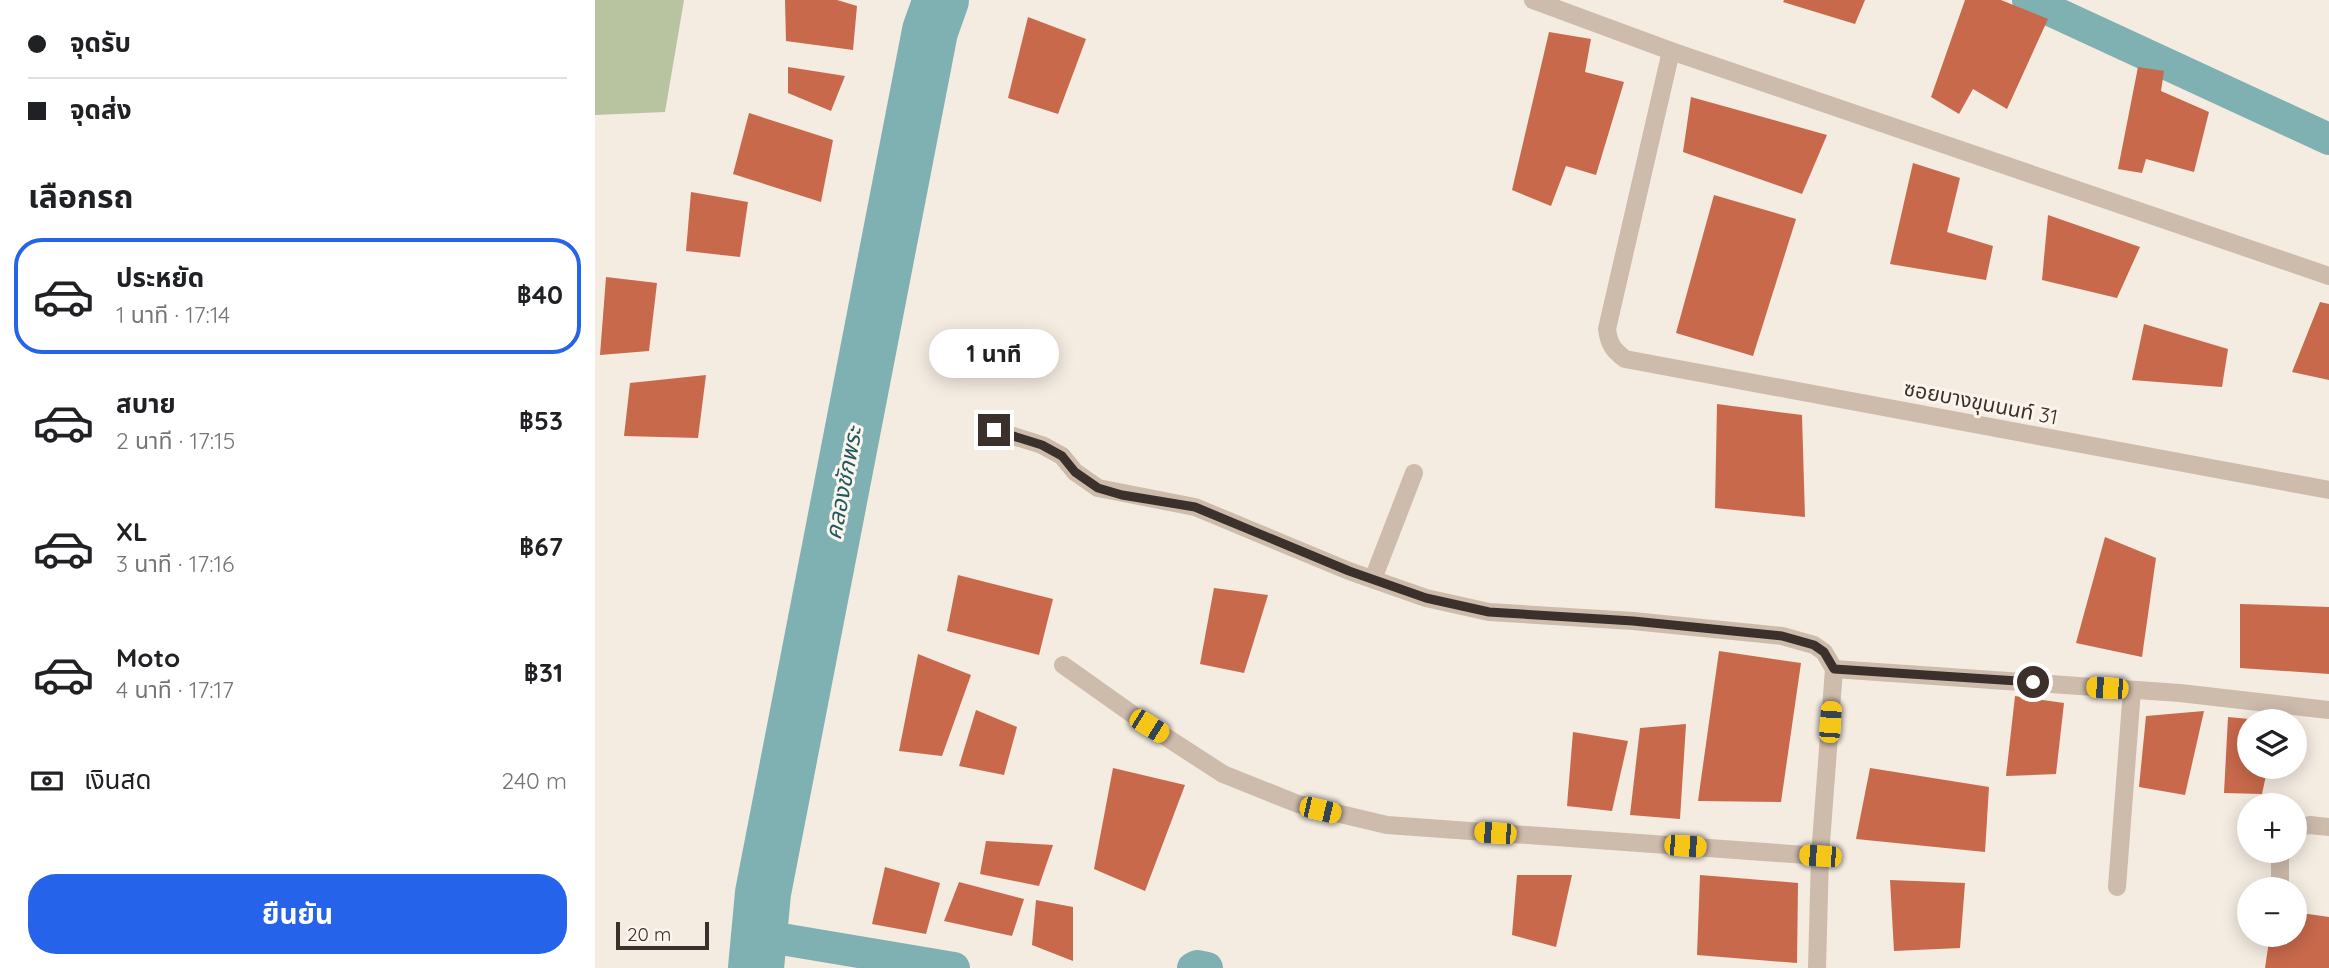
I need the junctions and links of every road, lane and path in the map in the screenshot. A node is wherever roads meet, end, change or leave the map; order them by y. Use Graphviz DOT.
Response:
graph roads {
  1 [pos="1533,0"];
  2 [pos="1671,51"];
  3 [pos="2329,276"];
  4 [pos="994,430"];
  5 [pos="1414,472"];
  6 [pos="2329,490"];
  7 [pos="1373,579"];
  8 [pos="1063,665"];
  9 [pos="1834,669"];
  10 [pos="2132,690"];
  11 [pos="2329,710"];
  12 [pos="2307,826"];
  13 [pos="2329,827"];
  14 [pos="1820,856"];
  15 [pos="2117,887"];
  16 [pos="1817,968"];
  1 -- 2 [label="street"];
  2 -- 3 [label="street"];
  2 -- 6 [label="street, ซอยบางขุนนนท์ 31"];
  4 -- 7 [label="street"];
  5 -- 7 [label="street"];
  7 -- 9 [label="street"];
  8 -- 14 [label="street"];
  9 -- 10 [label="street"];
  9 -- 14 [label="street"];
  10 -- 11 [label="street"];
  10 -- 15 [label="street"];
  12 -- 13 [label="street"];
  14 -- 16 [label="street"];
}
